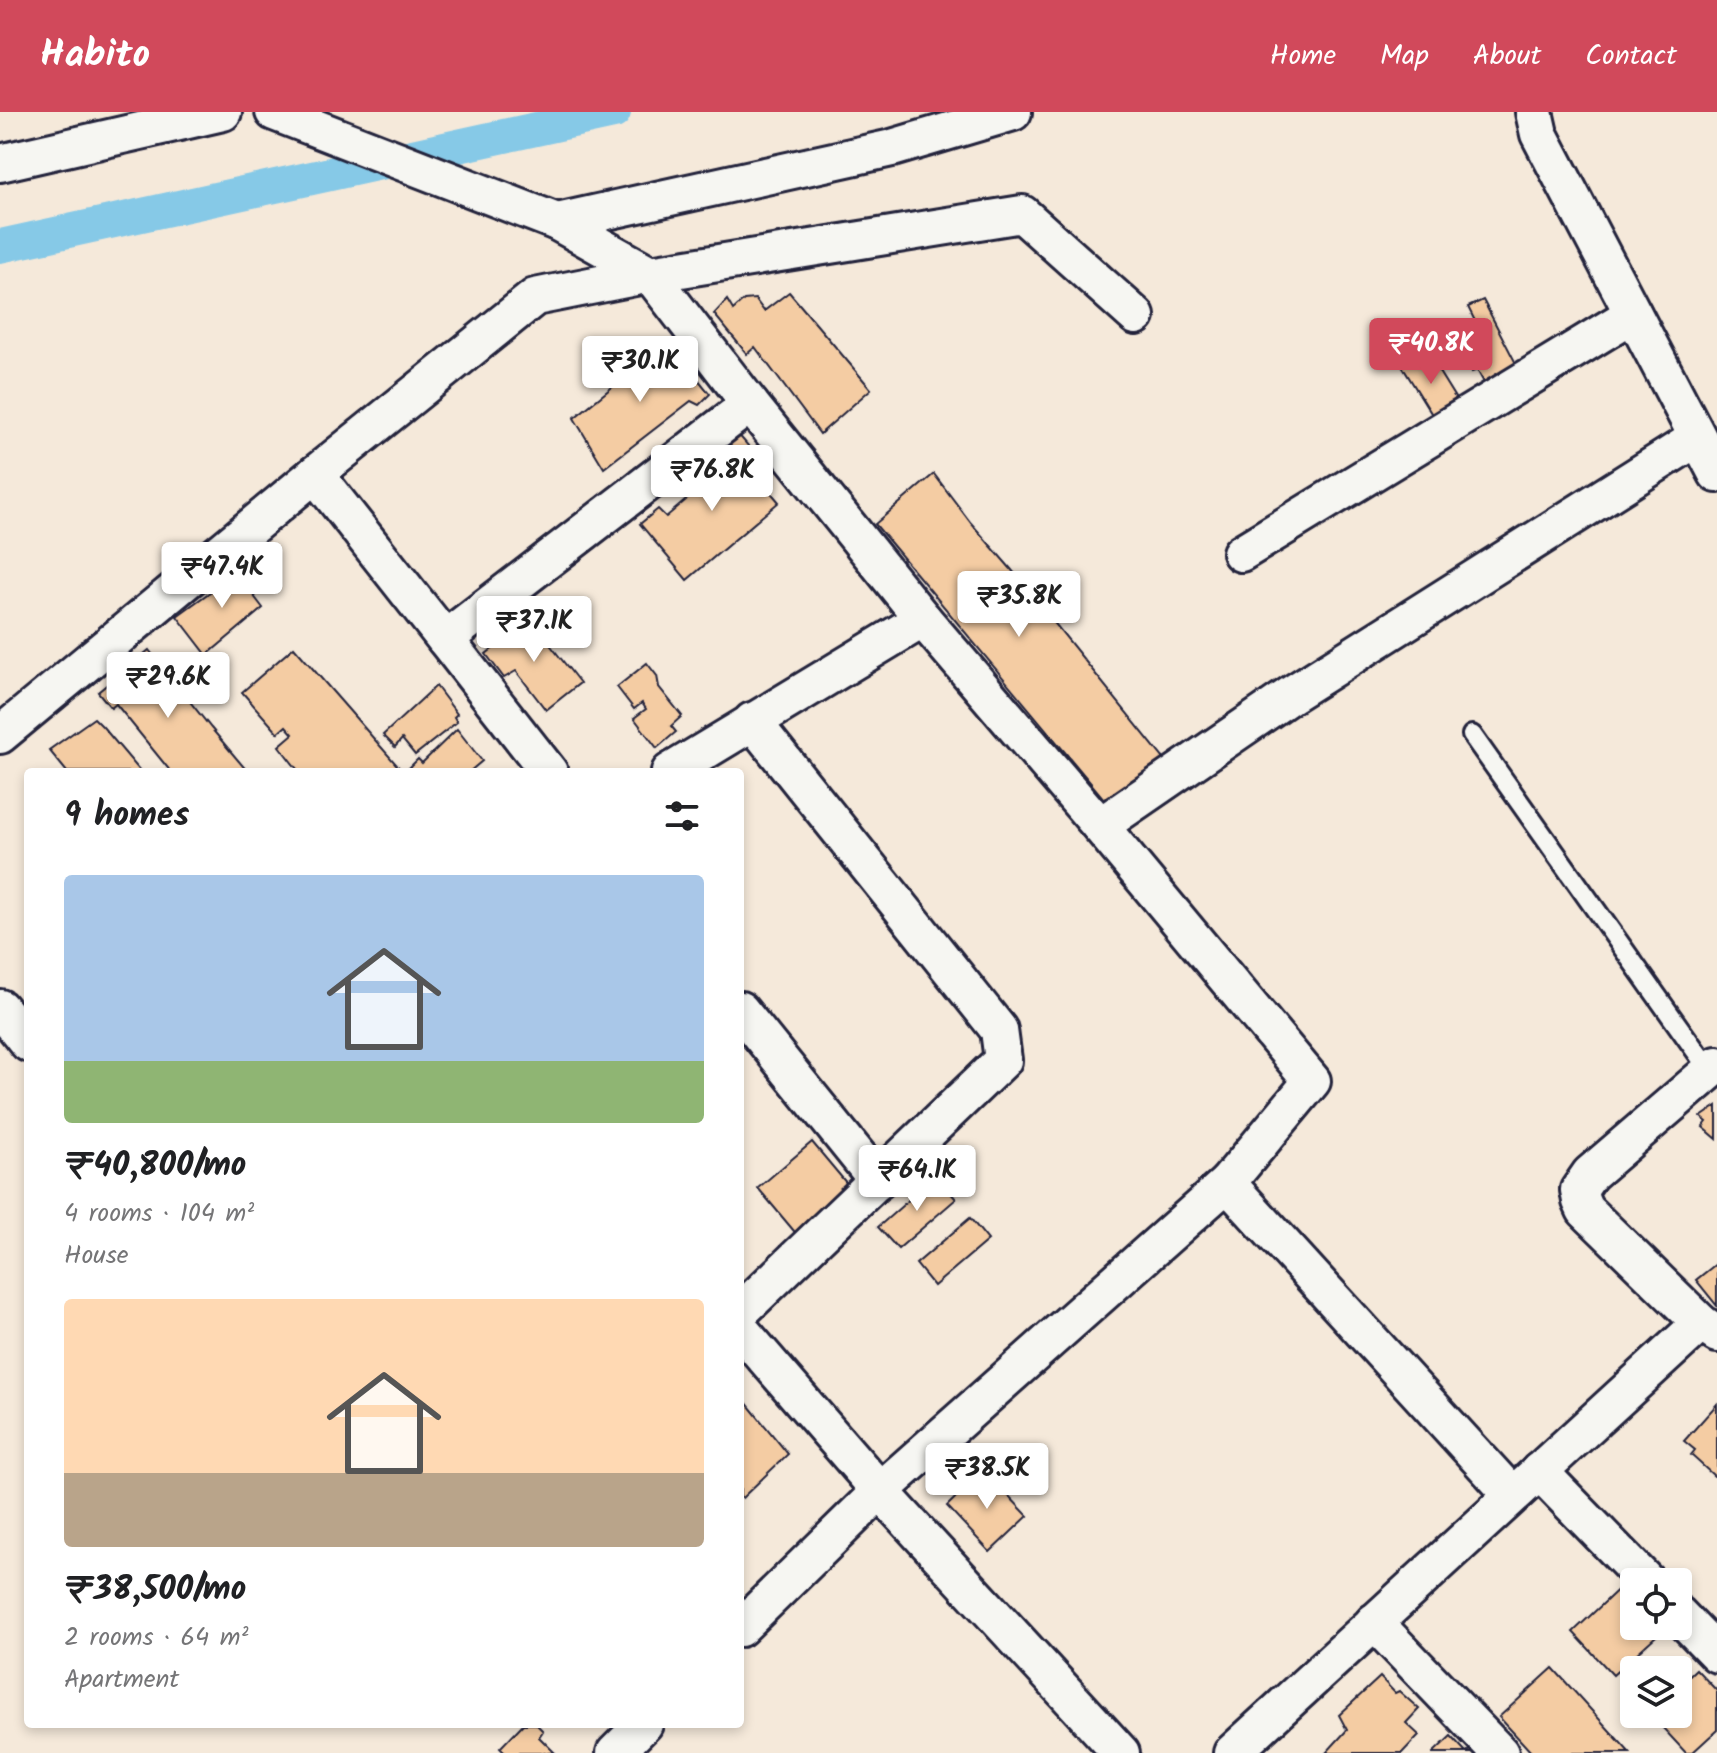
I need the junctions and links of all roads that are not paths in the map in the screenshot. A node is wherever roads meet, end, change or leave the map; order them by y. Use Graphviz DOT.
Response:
graph roads {
  1 [pos="223,112"];
  2 [pos="274,112"];
  3 [pos="1013,112"];
  4 [pos="1534,112"];
  5 [pos="0,163"];
  6 [pos="557,222"];
  7 [pos="650,274"];
  8 [pos="1633,314"];
  9 [pos="1136,316"];
  10 [pos="750,404"];
  11 [pos="1697,438"];
  12 [pos="315,474"];
  13 [pos="1717,474"];
  14 [pos="1241,553"];
  15 [pos="923,619"];
  16 [pos="445,639"];
  17 [pos="752,721"];
  18 [pos="0,735"];
  19 [pos="1472,735"];
  20 [pos="546,768"];
  21 [pos="676,768"];
  22 [pos="1100,826"];
  23 [pos="0,1008"];
  24 [pos="744,1015"];
  25 [pos="24,1038"];
  26 [pos="1714,1068"];
  27 [pos="878,1181"];
  28 [pos="1227,1183"];
  29 [pos="744,1308"];
  30 [pos="1709,1328"];
  31 [pos="744,1334"];
  32 [pos="1539,1471"];
  33 [pos="880,1491"];
  34 [pos="1512,1495"];
  35 [pos="1633,1568"];
  36 [pos="1374,1622"];
  37 [pos="744,1624"];
  38 [pos="1692,1628"];
  39 [pos="1717,1654"];
  40 [pos="640,1728"];
  41 [pos="615,1753"];
  42 [pos="1121,1753"];
  43 [pos="1232,1753"];
  44 [pos="1500,1753"];
  1 -- 5 [label="street"];
  2 -- 6 [label="street"];
  3 -- 6 [label="street"];
  4 -- 8 [label="street"];
  6 -- 7 [label="street"];
  7 -- 9 [label="street"];
  7 -- 10 [label="street"];
  7 -- 12 [label="street"];
  8 -- 11 [label="street"];
  8 -- 14 [label="street"];
  10 -- 15 [label="street"];
  10 -- 16 [label="street"];
  11 -- 13 [label="street"];
  11 -- 22 [label="street"];
  12 -- 16 [label="street"];
  12 -- 18 [label="street"];
  15 -- 17 [label="street"];
  15 -- 22 [label="street"];
  16 -- 20 [label="street"];
  17 -- 21 [label="street"];
  17 -- 27 [label="street"];
  19 -- 26 [label="lane"];
  22 -- 28 [label="street"];
  23 -- 25 [label="street"];
  24 -- 27 [label="street"];
  26 -- 30 [label="street"];
  27 -- 29 [label="street"];
  28 -- 33 [label="street"];
  28 -- 34 [label="street"];
  30 -- 32 [label="street"];
  31 -- 33 [label="street"];
  32 -- 34 [label="street"];
  32 -- 35 [label="street"];
  33 -- 37 [label="street"];
  33 -- 42 [label="street"];
  34 -- 36 [label="street"];
  36 -- 43 [label="street"];
  36 -- 44 [label="street"];
  38 -- 39 [label="street"];
  40 -- 41 [label="street"];
}
